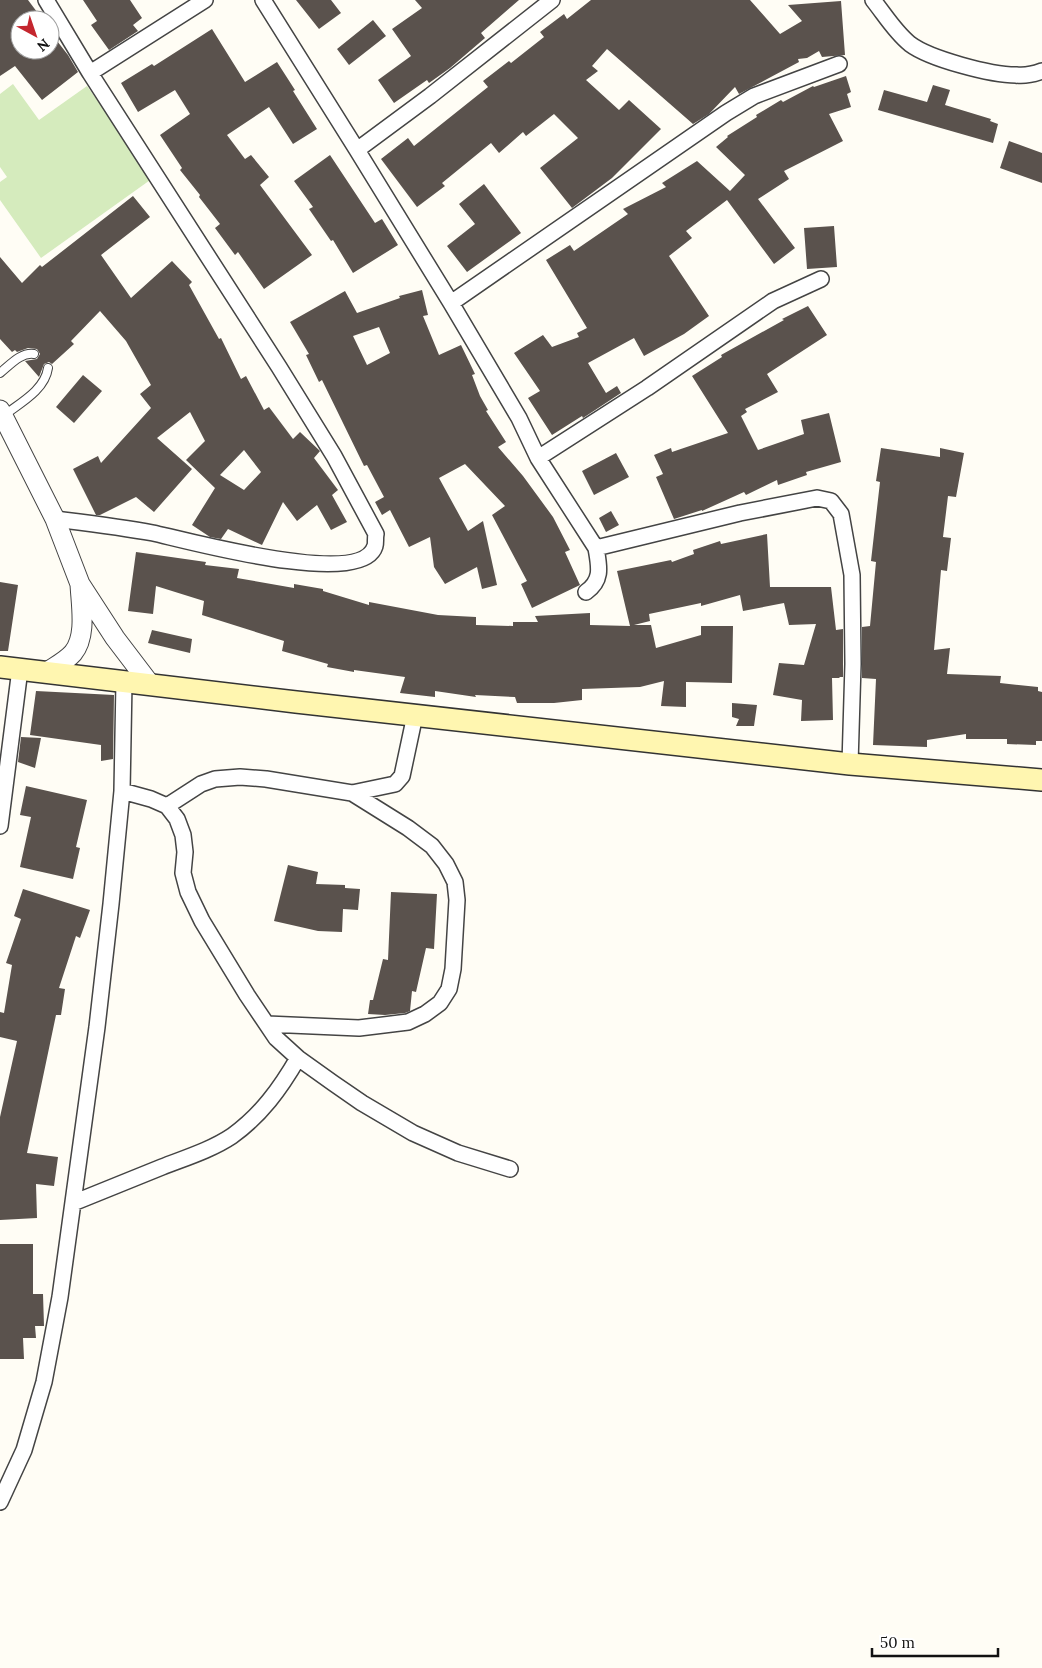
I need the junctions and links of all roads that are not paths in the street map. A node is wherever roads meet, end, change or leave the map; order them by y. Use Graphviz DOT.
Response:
graph roads {
  1 [pos="46,0"];
  2 [pos="205,0"];
  3 [pos="263,0"];
  4 [pos="552,0"];
  5 [pos="873,0"];
  6 [pos="839,64"];
  7 [pos="1042,71"];
  8 [pos="90,73"];
  9 [pos="358,150"];
  10 [pos="821,279"];
  11 [pos="451,303"];
  12 [pos="34,354"];
  13 [pos="48,368"];
  14 [pos="0,373"];
  15 [pos="2,416"];
  16 [pos="538,458"];
  17 [pos="55,519"];
  18 [pos="596,548"];
  19 [pos="80,584"];
  20 [pos="586,592"];
  21 [pos="10,668"];
  22 [pos="47,672"];
  23 [pos="124,682"];
  24 [pos="150,684"];
  25 [pos="416,715"];
  26 [pos="850,764"];
  27 [pos="1042,780"];
  28 [pos="122,791"];
  29 [pos="352,793"];
  30 [pos="166,806"];
  31 [pos="0,826"];
  32 [pos="267,1024"];
  33 [pos="298,1058"];
  34 [pos="510,1169"];
  35 [pos="73,1203"];
  36 [pos="0,1502"];
  1 -- 8 [label="street"];
  2 -- 8 [label="street"];
  3 -- 9 [label="street"];
  4 -- 9 [label="street"];
  5 -- 7 [label="street"];
  6 -- 11 [label="street"];
  8 -- 17 [label="street"];
  9 -- 11 [label="street"];
  10 -- 16 [label="street"];
  11 -- 16 [label="street"];
  12 -- 14 [label="lane"];
  13 -- 15 [label="lane"];
  15 -- 17 [label="street"];
  16 -- 18 [label="street"];
  17 -- 19 [label="street"];
  18 -- 20 [label="street"];
  18 -- 26 [label="street"];
  19 -- 22 [label="street"];
  19 -- 24 [label="street"];
  21 -- 22 [label="main road"];
  21 -- 31 [label="street"];
  22 -- 23 [label="main road"];
  23 -- 24 [label="main road"];
  23 -- 28 [label="street"];
  24 -- 25 [label="main road"];
  25 -- 26 [label="main road"];
  25 -- 29 [label="street"];
  26 -- 27 [label="main road"];
  28 -- 30 [label="street"];
  28 -- 35 [label="street"];
  29 -- 30 [label="street"];
  29 -- 32 [label="street"];
  30 -- 32 [label="street"];
  32 -- 33 [label="street"];
  33 -- 34 [label="street"];
  33 -- 35 [label="street"];
  35 -- 36 [label="street"];
}
